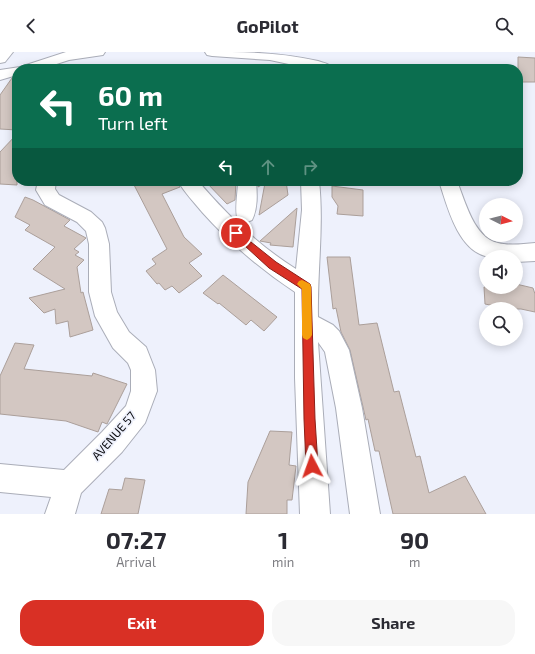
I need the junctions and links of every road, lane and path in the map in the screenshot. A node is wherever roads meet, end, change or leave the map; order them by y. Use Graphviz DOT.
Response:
graph roads {
  1 [pos="6,52"];
  2 [pos="98,52"];
  3 [pos="212,52"];
  4 [pos="0,59"];
  5 [pos="42,64"];
  6 [pos="313,64"];
  7 [pos="12,72"];
  8 [pos="0,75"];
  9 [pos="46,186"];
  10 [pos="191,186"];
  11 [pos="247,186"];
  12 [pos="310,186"];
  13 [pos="450,186"];
  14 [pos="244,215"];
  15 [pos="535,252"];
  16 [pos="306,287"];
  17 [pos="307,323"];
  18 [pos="0,478"];
  19 [pos="69,485"];
  20 [pos="60,514"];
  21 [pos="315,514"];
  22 [pos="365,514"];
  1 -- 4 [label="street"];
  2 -- 5 [label="street"];
  3 -- 6 [label="street"];
  7 -- 8 [label="street"];
  9 -- 19 [label="street, AVENUE 57"];
  10 -- 16 [label="street"];
  11 -- 14 [label="street"];
  12 -- 16 [label="street"];
  13 -- 15 [label="street"];
  16 -- 17 [label="street"];
  17 -- 21 [label="street"];
  17 -- 22 [label="street"];
  18 -- 19 [label="street"];
  19 -- 20 [label="street"];
}
